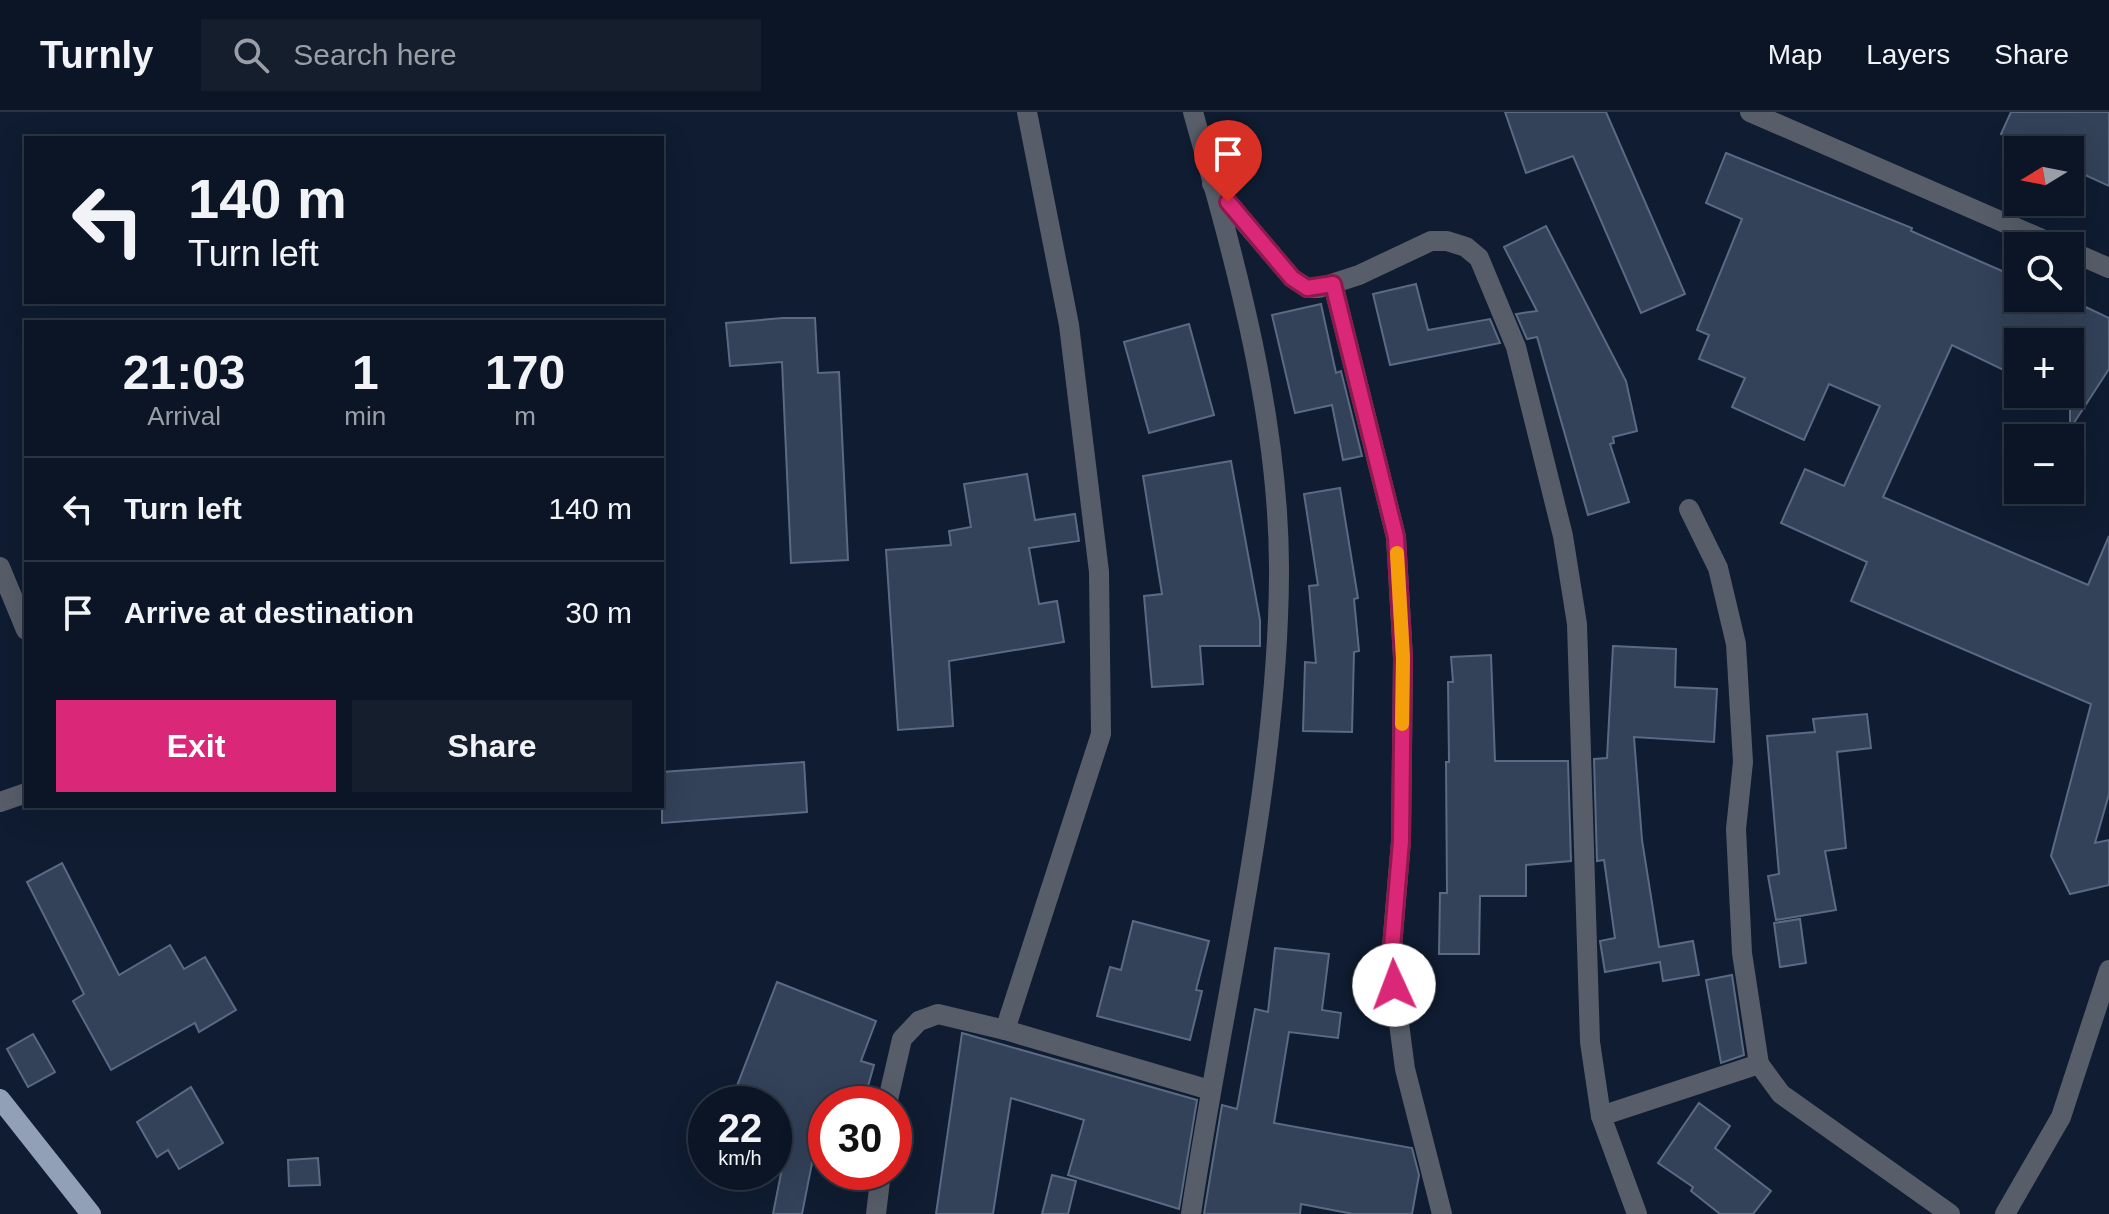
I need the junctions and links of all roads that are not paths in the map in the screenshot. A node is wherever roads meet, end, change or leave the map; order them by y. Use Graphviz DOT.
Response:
graph roads {
  1 [pos="1027,112"];
  2 [pos="1193,112"];
  3 [pos="1750,112"];
  4 [pos="1212,184"];
  5 [pos="2026,232"];
  6 [pos="2084,257"];
  7 [pos="2109,268"];
  8 [pos="1333,284"];
  9 [pos="1689,509"];
  10 [pos="0,567"];
  11 [pos="24,625"];
  12 [pos="24,794"];
  13 [pos="0,802"];
  14 [pos="2109,970"];
  15 [pos="1005,1030"];
  16 [pos="1759,1064"];
  17 [pos="891,1086"];
  18 [pos="1210,1090"];
  19 [pos="0,1099"];
  20 [pos="1601,1116"];
  21 [pos="879,1190"];
  22 [pos="91,1214"];
  23 [pos="876,1214"];
  24 [pos="1191,1214"];
  25 [pos="1442,1214"];
  26 [pos="1637,1214"];
  27 [pos="1950,1214"];
  28 [pos="2005,1214"];
  1 -- 15 [label="street"];
  2 -- 4 [label="street"];
  3 -- 5 [label="street"];
  4 -- 8 [label="street"];
  4 -- 18 [label="street"];
  6 -- 7 [label="street"];
  8 -- 20 [label="street"];
  8 -- 25 [label="street"];
  9 -- 16 [label="street"];
  10 -- 11 [label="street"];
  12 -- 13 [label="street"];
  14 -- 28 [label="street"];
  15 -- 17 [label="street"];
  15 -- 18 [label="street"];
  16 -- 20 [label="street"];
  16 -- 27 [label="street"];
  18 -- 24 [label="street"];
  19 -- 22 [label="main road"];
  20 -- 26 [label="street"];
  21 -- 23 [label="street"];
}
